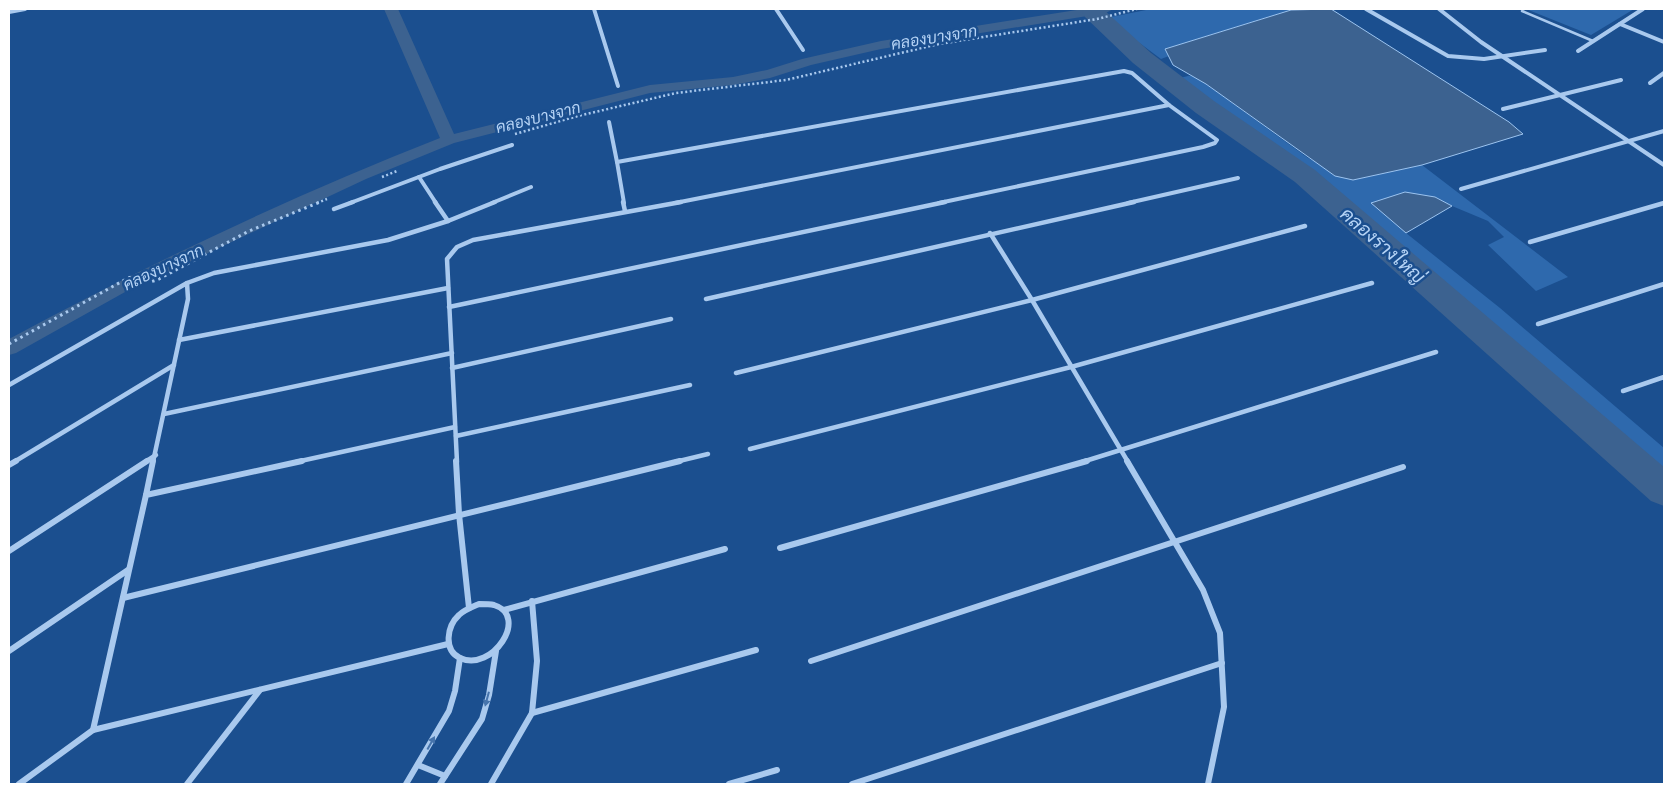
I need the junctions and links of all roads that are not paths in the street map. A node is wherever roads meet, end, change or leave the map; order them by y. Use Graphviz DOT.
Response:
graph roads {
  1 [pos="25,9"];
  2 [pos="594,9"];
  3 [pos="776,9"];
  4 [pos="1366,9"];
  5 [pos="1439,9"];
  6 [pos="1644,9"];
  7 [pos="9,12"];
  8 [pos="1522,12"];
  9 [pos="1620,24"];
  10 [pos="1593,42"];
  11 [pos="1664,42"];
  12 [pos="803,50"];
  13 [pos="1545,50"];
  14 [pos="1578,51"];
  15 [pos="1502,56"];
  16 [pos="1664,73"];
  17 [pos="1621,80"];
  18 [pos="1650,83"];
  19 [pos="618,86"];
  20 [pos="1558,95"];
  21 [pos="1169,105"];
  22 [pos="1502,109"];
  23 [pos="609,122"];
  24 [pos="1664,131"];
  25 [pos="1626,140"];
  26 [pos="512,145"];
  27 [pos="617,162"];
  28 [pos="1664,166"];
  29 [pos="419,176"];
  30 [pos="1238,178"];
  31 [pos="530,187"];
  32 [pos="1461,188"];
  33 [pos="1664,203"];
  34 [pos="334,210"];
  35 [pos="625,211"];
  36 [pos="448,221"];
  37 [pos="1305,226"];
  38 [pos="990,233"];
  39 [pos="1530,242"];
  40 [pos="187,283"];
  41 [pos="1372,283"];
  42 [pos="1664,284"];
  43 [pos="448,288"];
  44 [pos="706,299"];
  45 [pos="1032,300"];
  46 [pos="449,307"];
  47 [pos="671,319"];
  48 [pos="1538,324"];
  49 [pos="179,340"];
  50 [pos="1436,352"];
  51 [pos="452,353"];
  52 [pos="174,365"];
  53 [pos="1071,367"];
  54 [pos="452,368"];
  55 [pos="736,373"];
  56 [pos="1664,377"];
  57 [pos="9,385"];
  58 [pos="690,385"];
  59 [pos="1623,392"];
  60 [pos="164,414"];
  61 [pos="455,427"];
  62 [pos="456,436"];
  63 [pos="750,449"];
  64 [pos="1121,451"];
  65 [pos="708,454"];
  66 [pos="156,455"];
  67 [pos="9,465"];
  68 [pos="1403,468"];
  69 [pos="146,495"];
  70 [pos="459,514"];
  71 [pos="1175,543"];
  72 [pos="780,548"];
  73 [pos="725,549"];
  74 [pos="9,551"];
  75 [pos="128,570"];
  76 [pos="123,598"];
  77 [pos="532,601"];
  78 [pos="469,608"];
  79 [pos="504,610"];
  80 [pos="448,644"];
  81 [pos="756,650"];
  82 [pos="9,651"];
  83 [pos="496,651"];
  84 [pos="460,658"];
  85 [pos="811,661"];
  86 [pos="1222,663"];
  87 [pos="261,690"];
  88 [pos="532,713"];
  89 [pos="93,730"];
  90 [pos="418,765"];
  91 [pos="777,770"];
  92 [pos="445,776"];
  93 [pos="19,784"];
  94 [pos="187,784"];
  95 [pos="406,784"];
  96 [pos="440,784"];
  97 [pos="491,784"];
  98 [pos="729,784"];
  99 [pos="852,784"];
  100 [pos="1208,784"];
  1 -- 7 [label="street"];
  2 -- 19 [label="street"];
  3 -- 12 [label="street"];
  4 -- 15 [label="street"];
  5 -- 15 [label="street"];
  6 -- 9 [label="street"];
  8 -- 10 [label="lane"];
  9 -- 10 [label="street"];
  9 -- 11 [label="street"];
  10 -- 14 [label="street"];
  13 -- 15 [label="street"];
  15 -- 20 [label="street"];
  16 -- 18 [label="street"];
  17 -- 20 [label="street"];
  20 -- 22 [label="street"];
  20 -- 25 [label="street"];
  21 -- 27 [label="street"];
  21 -- 35 [label="street"];
  21 -- 46 [label="street"];
  23 -- 27 [label="street"];
  24 -- 25 [label="street"];
  25 -- 28 [label="street"];
  25 -- 32 [label="street"];
  26 -- 29 [label="street"];
  27 -- 35 [label="street"];
  29 -- 34 [label="street"];
  29 -- 36 [label="street"];
  30 -- 38 [label="street"];
  31 -- 36 [label="street"];
  33 -- 39 [label="street"];
  35 -- 43 [label="street"];
  36 -- 40 [label="street"];
  37 -- 45 [label="street"];
  38 -- 44 [label="street"];
  38 -- 45 [label="street"];
  40 -- 49 [label="street"];
  40 -- 57 [label="street"];
  41 -- 53 [label="street"];
  42 -- 48 [label="street"];
  43 -- 46 [label="street"];
  43 -- 49 [label="street"];
  45 -- 53 [label="street"];
  45 -- 55 [label="street"];
  46 -- 51 [label="street"];
  47 -- 54 [label="street"];
  49 -- 52 [label="street"];
  50 -- 64 [label="street"];
  51 -- 54 [label="street"];
  51 -- 60 [label="street"];
  52 -- 60 [label="street"];
  52 -- 67 [label="street"];
  53 -- 63 [label="street"];
  53 -- 64 [label="street"];
  54 -- 61 [label="street"];
  56 -- 59 [label="street"];
  58 -- 62 [label="street"];
  60 -- 66 [label="street"];
  61 -- 62 [label="street"];
  61 -- 69 [label="street"];
  62 -- 70 [label="street"];
  64 -- 71 [label="street"];
  64 -- 72 [label="street"];
  65 -- 70 [label="street"];
  66 -- 69 [label="street"];
  66 -- 74 [label="street"];
  68 -- 71 [label="street"];
  69 -- 75 [label="street"];
  70 -- 76 [label="street"];
  70 -- 78 [label="street"];
  71 -- 85 [label="street"];
  71 -- 86 [label="street"];
  73 -- 77 [label="street"];
  75 -- 76 [label="street"];
  75 -- 82 [label="street"];
  76 -- 89 [label="street"];
  77 -- 79 [label="street"];
  77 -- 88 [label="street"];
  78 -- 79 [label="street"];
  78 -- 80 [label="street"];
  79 -- 83 [label="street"];
  80 -- 84 [label="street"];
  80 -- 87 [label="street"];
  81 -- 88 [label="street"];
  83 -- 84 [label="street"];
  83 -- 92 [label="street, one-way"];
  90 -- 84 [label="street, one-way"];
  86 -- 99 [label="street"];
  86 -- 100 [label="street"];
  87 -- 89 [label="street"];
  87 -- 94 [label="street"];
  88 -- 97 [label="street"];
  89 -- 93 [label="street"];
  90 -- 92 [label="street"];
  90 -- 95 [label="street"];
  91 -- 98 [label="street"];
  92 -- 96 [label="street"];
}
